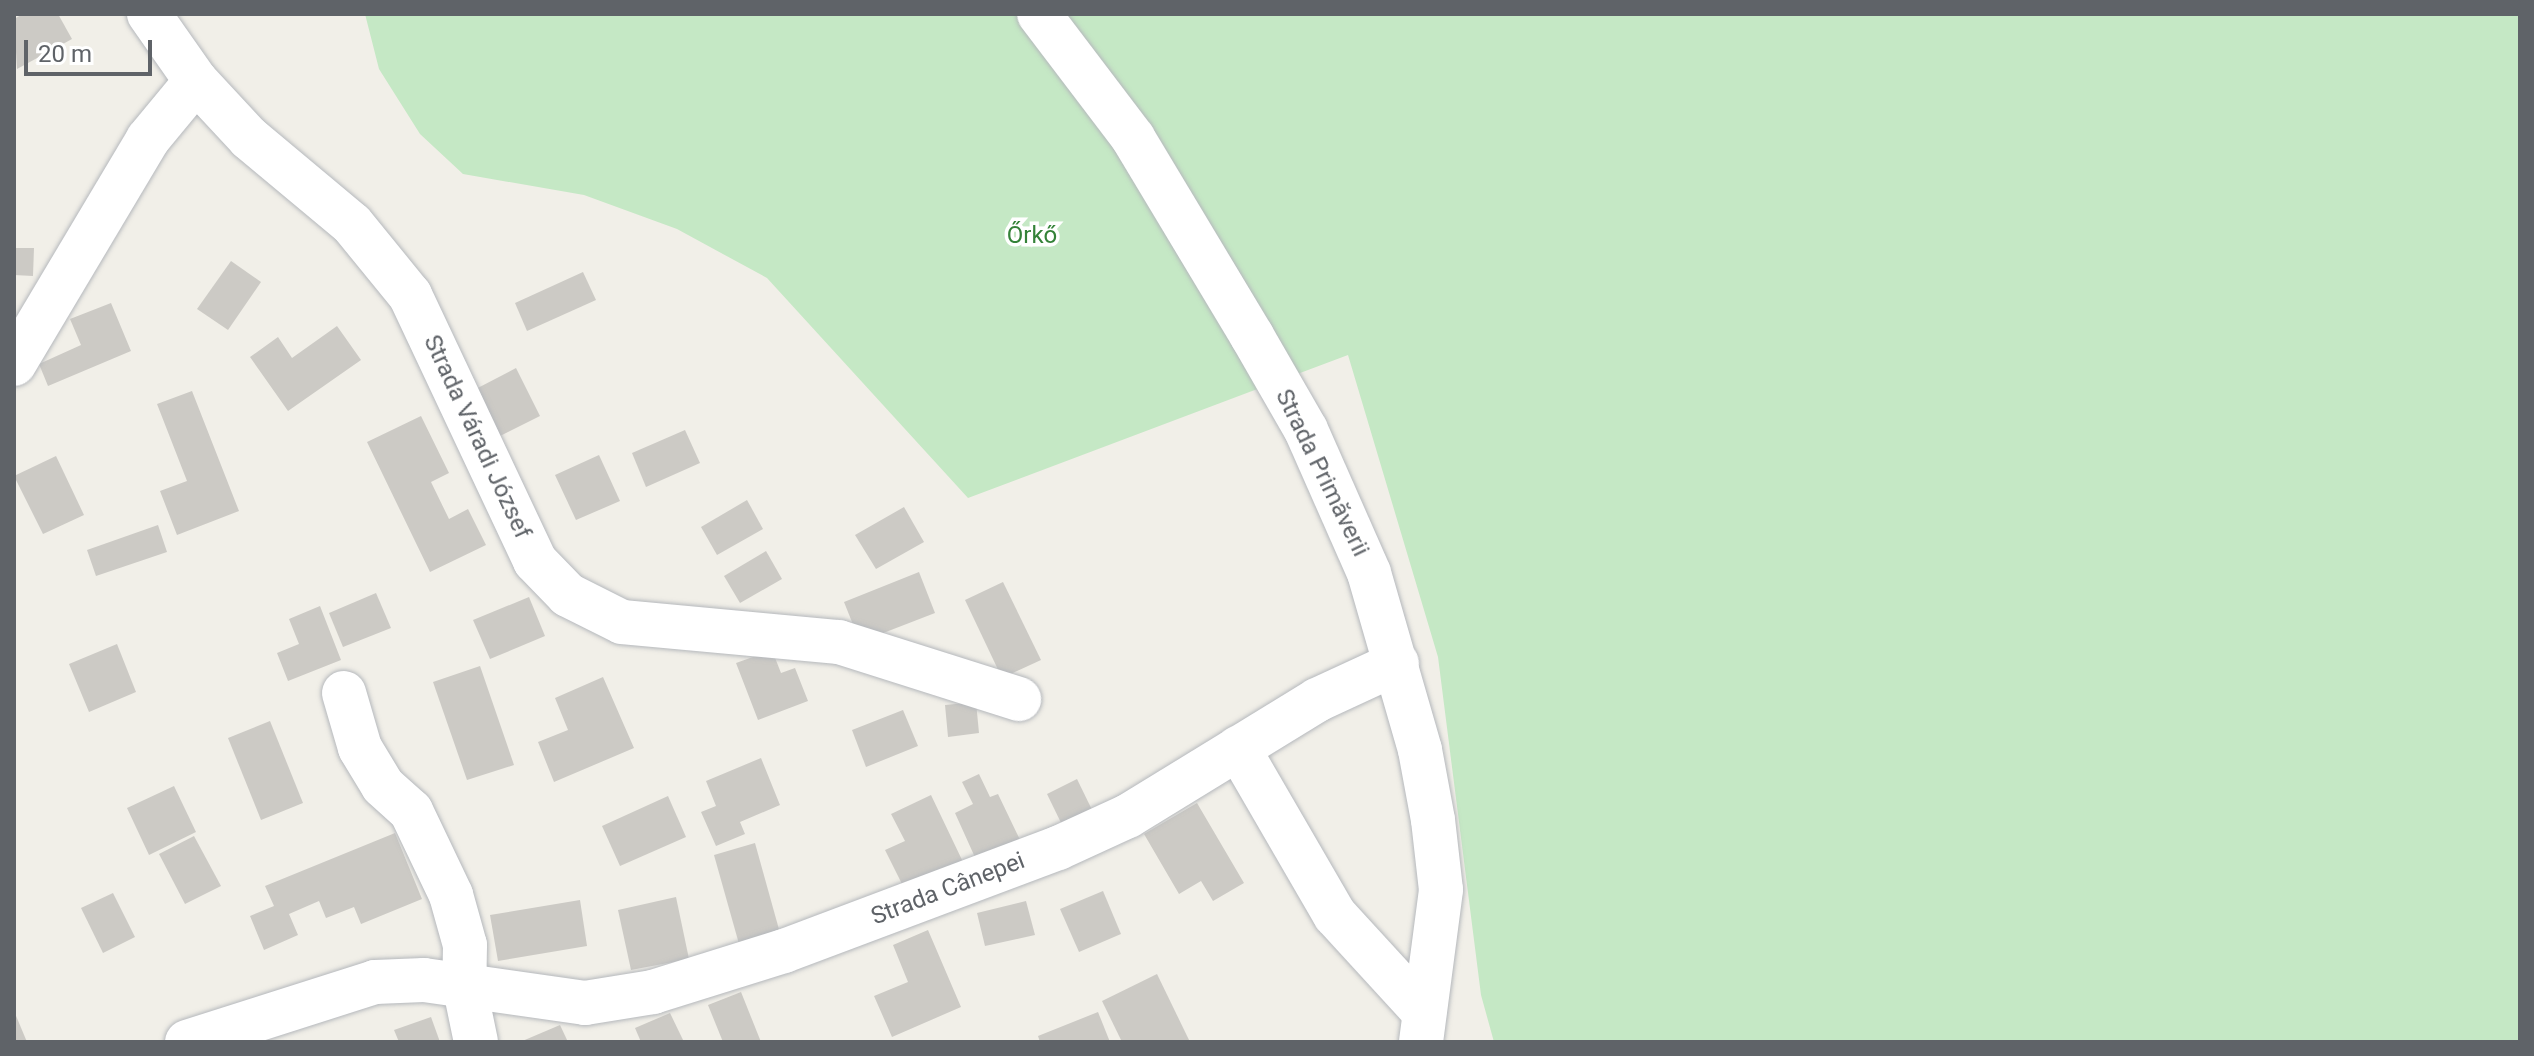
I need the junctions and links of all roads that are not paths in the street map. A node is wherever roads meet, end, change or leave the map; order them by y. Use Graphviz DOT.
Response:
graph roads {
  1 [pos="149,14"];
  2 [pos="1039,14"];
  3 [pos="196,81"];
  4 [pos="14,364"];
  5 [pos="1397,663"];
  6 [pos="344,693"];
  7 [pos="1019,699"];
  8 [pos="1238,748"];
  9 [pos="464,984"];
  10 [pos="1422,1027"];
  11 [pos="187,1042"];
  12 [pos="476,1042"];
  1 -- 3 [label="street, Strada Váradi József"];
  2 -- 5 [label="street, Strada Primăverii"];
  3 -- 4 [label="street"];
  3 -- 7 [label="street, Strada Váradi József"];
  5 -- 8 [label="street, Strada Cânepei"];
  5 -- 10 [label="street, Strada Primăverii"];
  6 -- 9 [label="street"];
  8 -- 9 [label="street, Strada Cânepei"];
  8 -- 10 [label="street"];
  9 -- 11 [label="street, Strada Cânepei"];
  9 -- 12 [label="street"];
}
